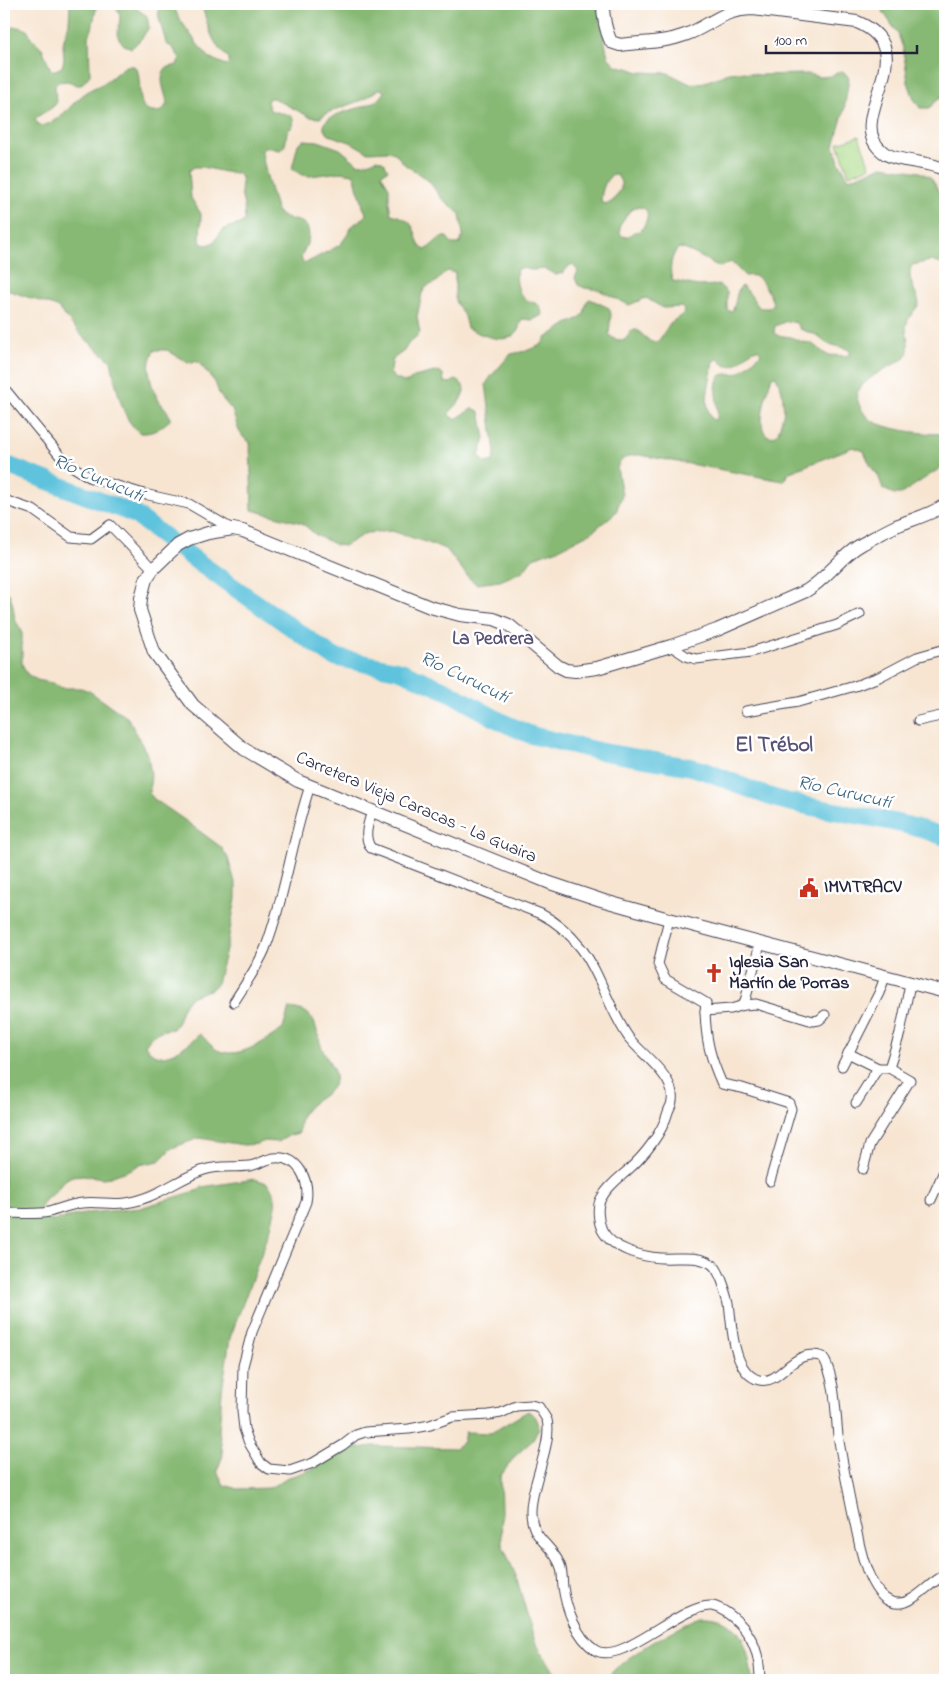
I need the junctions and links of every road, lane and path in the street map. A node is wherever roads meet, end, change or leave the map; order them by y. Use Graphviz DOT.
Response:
graph roads {
  1 [pos="603,4"];
  2 [pos="945,170"];
  3 [pos="4,388"];
  4 [pos="4,500"];
  5 [pos="945,505"];
  6 [pos="232,529"];
  7 [pos="152,569"];
  8 [pos="860,614"];
  9 [pos="671,646"];
  10 [pos="945,649"];
  11 [pos="746,711"];
  12 [pos="945,715"];
  13 [pos="918,720"];
  14 [pos="310,786"];
  15 [pos="372,811"];
  16 [pos="669,919"];
  17 [pos="760,944"];
  18 [pos="885,977"];
  19 [pos="910,984"];
  20 [pos="945,992"];
  21 [pos="234,1002"];
  22 [pos="744,1005"];
  23 [pos="706,1011"];
  24 [pos="825,1015"];
  25 [pos="848,1053"];
  26 [pos="842,1066"];
  27 [pos="878,1068"];
  28 [pos="889,1068"];
  29 [pos="856,1103"];
  30 [pos="863,1169"];
  31 [pos="945,1169"];
  32 [pos="770,1181"];
  33 [pos="931,1200"];
  34 [pos="4,1213"];
  35 [pos="945,1575"];
  36 [pos="760,1680"];
  1 -- 2 [label="main road"];
  3 -- 6 [label="street"];
  4 -- 7 [label="street"];
  5 -- 9 [label="main road, Carretera Vieja Caracas - La Guaira"];
  6 -- 7 [label="main road, Carretera Vieja Caracas - La Guaira"];
  6 -- 9 [label="main road, Carretera Vieja Caracas - La Guaira"];
  7 -- 14 [label="main road, Carretera Vieja Caracas - La Guaira"];
  8 -- 9 [label="street"];
  10 -- 11 [label="street"];
  12 -- 13 [label="street"];
  14 -- 15 [label="main road, Carretera Vieja Caracas - La Guaira"];
  14 -- 21 [label="street"];
  15 -- 16 [label="main road, Carretera Vieja Caracas - La Guaira"];
  15 -- 35 [label="street"];
  16 -- 17 [label="main road, Carretera Vieja Caracas - La Guaira"];
  16 -- 23 [label="street"];
  17 -- 18 [label="main road, Carretera Vieja Caracas - La Guaira"];
  17 -- 22 [label="street"];
  18 -- 19 [label="main road, Carretera Vieja Caracas - La Guaira"];
  18 -- 25 [label="street"];
  19 -- 20 [label="main road, Carretera Vieja Caracas - La Guaira"];
  19 -- 28 [label="street"];
  22 -- 23 [label="street"];
  22 -- 24 [label="street"];
  23 -- 32 [label="street"];
  25 -- 26 [label="street"];
  25 -- 27 [label="street"];
  27 -- 28 [label="street"];
  27 -- 29 [label="street"];
  28 -- 30 [label="street"];
  31 -- 33 [label="street"];
  34 -- 36 [label="street"];
}
